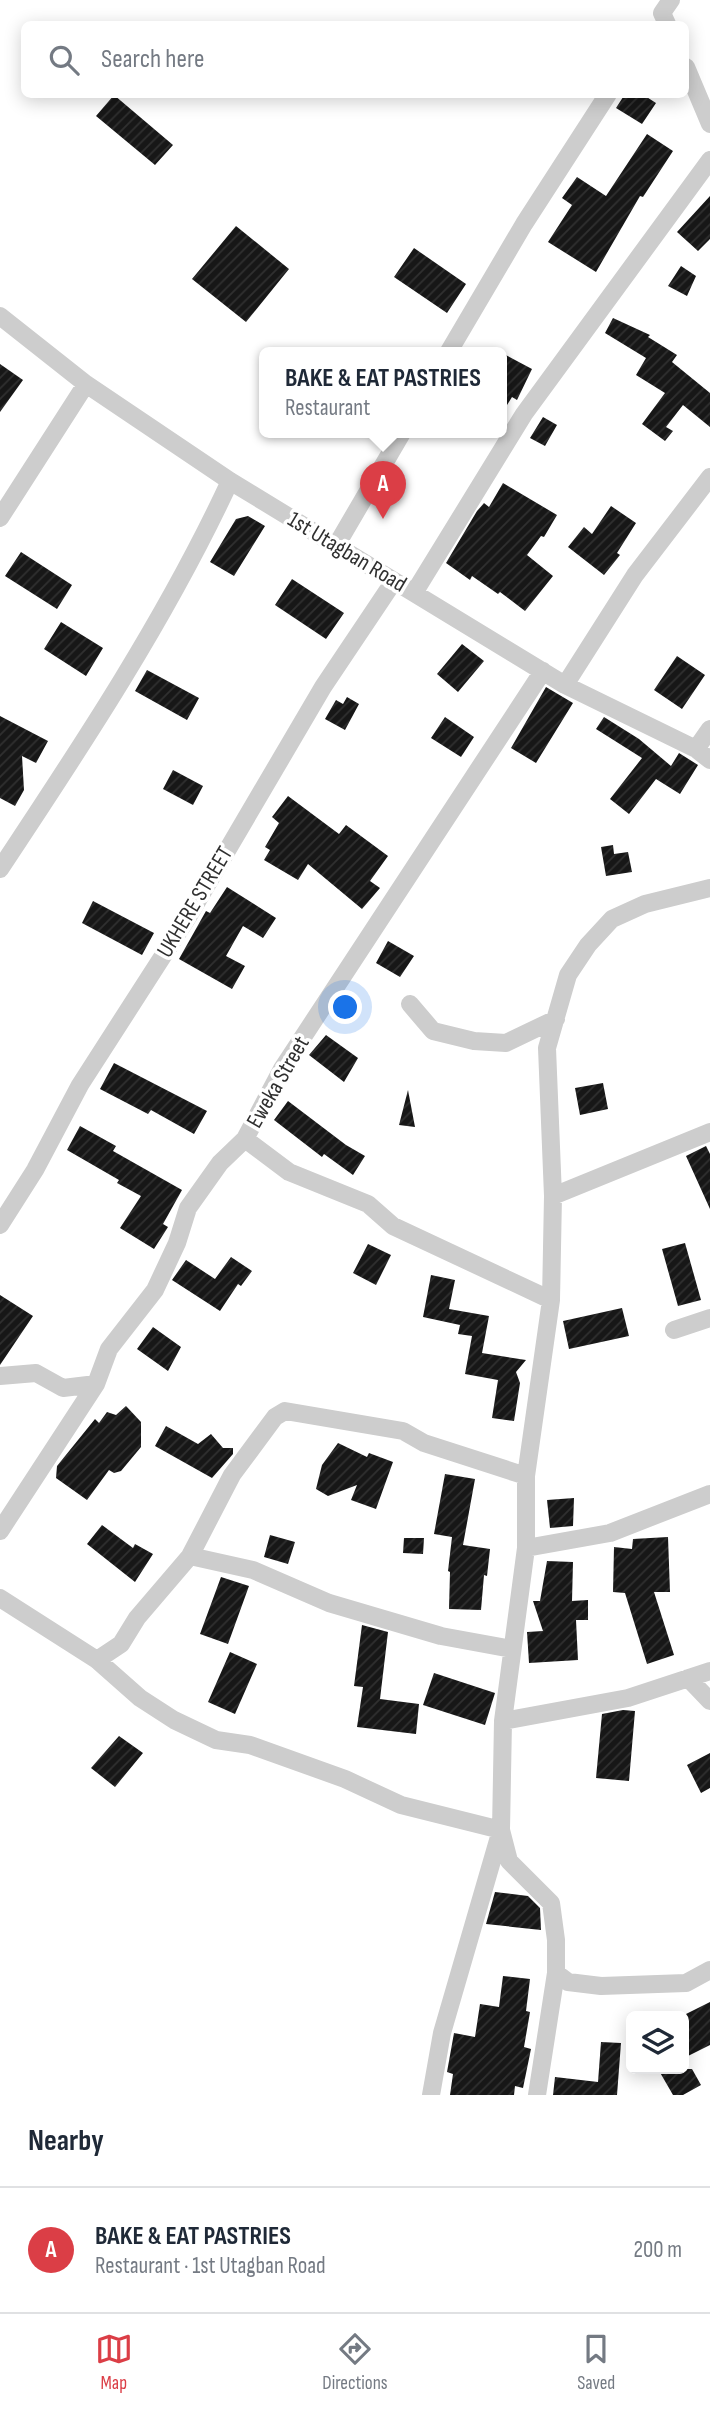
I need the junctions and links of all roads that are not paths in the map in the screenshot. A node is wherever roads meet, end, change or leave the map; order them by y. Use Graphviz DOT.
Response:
graph roads {
  1 [pos="689,76"];
  2 [pos="605,98"];
  3 [pos="710,124"];
  4 [pos="710,160"];
  5 [pos="0,316"];
  6 [pos="452,347"];
  7 [pos="86,384"];
  8 [pos="399,438"];
  9 [pos="710,477"];
  10 [pos="230,481"];
  11 [pos="0,518"];
  12 [pos="336,546"];
  13 [pos="394,581"];
  14 [pos="414,593"];
  15 [pos="542,671"];
  16 [pos="565,685"];
  17 [pos="710,729"];
  18 [pos="703,754"];
  19 [pos="0,869"];
  20 [pos="710,888"];
  21 [pos="410,1004"];
  22 [pos="556,1019"];
  23 [pos="710,1132"];
  24 [pos="245,1139"];
  25 [pos="553,1196"];
  26 [pos="0,1225"];
  27 [pos="551,1300"];
  28 [pos="710,1318"];
  29 [pos="674,1329"];
  30 [pos="0,1376"];
  31 [pos="96,1384"];
  32 [pos="526,1476"];
  33 [pos="710,1494"];
  34 [pos="0,1531"];
  35 [pos="526,1548"];
  36 [pos="190,1556"];
  37 [pos="0,1598"];
  38 [pos="512,1649"];
  39 [pos="97,1660"];
  40 [pos="710,1671"];
  41 [pos="688,1678"];
  42 [pos="710,1701"];
  43 [pos="503,1721"];
  44 [pos="501,1829"];
  45 [pos="710,1970"];
  46 [pos="556,1973"];
  47 [pos="430,2095"];
  48 [pos="537,2095"];
  1 -- 3 [label="street"];
  2 -- 6 [label="street"];
  4 -- 14 [label="street"];
  5 -- 7 [label="street, 1st Utagban Road"];
  7 -- 10 [label="street, 1st Utagban Road"];
  7 -- 11 [label="street"];
  8 -- 12 [label="street"];
  9 -- 16 [label="street"];
  10 -- 12 [label="street, 1st Utagban Road"];
  10 -- 19 [label="street"];
  12 -- 13 [label="street, 1st Utagban Road"];
  13 -- 14 [label="street, 1st Utagban Road"];
  13 -- 26 [label="street, UKHERE STREET"];
  14 -- 15 [label="street, 1st Utagban Road"];
  15 -- 16 [label="street, 1st Utagban Road"];
  15 -- 24 [label="street, Eweka Street"];
  16 -- 18 [label="street, 1st Utagban Road"];
  17 -- 18 [label="street"];
  20 -- 22 [label="street"];
  21 -- 22 [label="street"];
  22 -- 25 [label="street"];
  23 -- 25 [label="street"];
  24 -- 27 [label="street"];
  24 -- 31 [label="street, Eweka Street"];
  25 -- 27 [label="street"];
  27 -- 32 [label="street"];
  28 -- 29 [label="street"];
  30 -- 31 [label="street"];
  31 -- 34 [label="street, Eweka Street"];
  32 -- 35 [label="street"];
  32 -- 36 [label="street"];
  33 -- 35 [label="street"];
  35 -- 38 [label="street"];
  36 -- 38 [label="street"];
  36 -- 39 [label="street"];
  37 -- 39 [label="street"];
  38 -- 43 [label="street"];
  39 -- 44 [label="street"];
  40 -- 41 [label="street"];
  41 -- 42 [label="street"];
  41 -- 43 [label="street"];
  43 -- 44 [label="street"];
  44 -- 46 [label="street"];
  44 -- 47 [label="street"];
  45 -- 46 [label="street"];
  46 -- 48 [label="street"];
}
